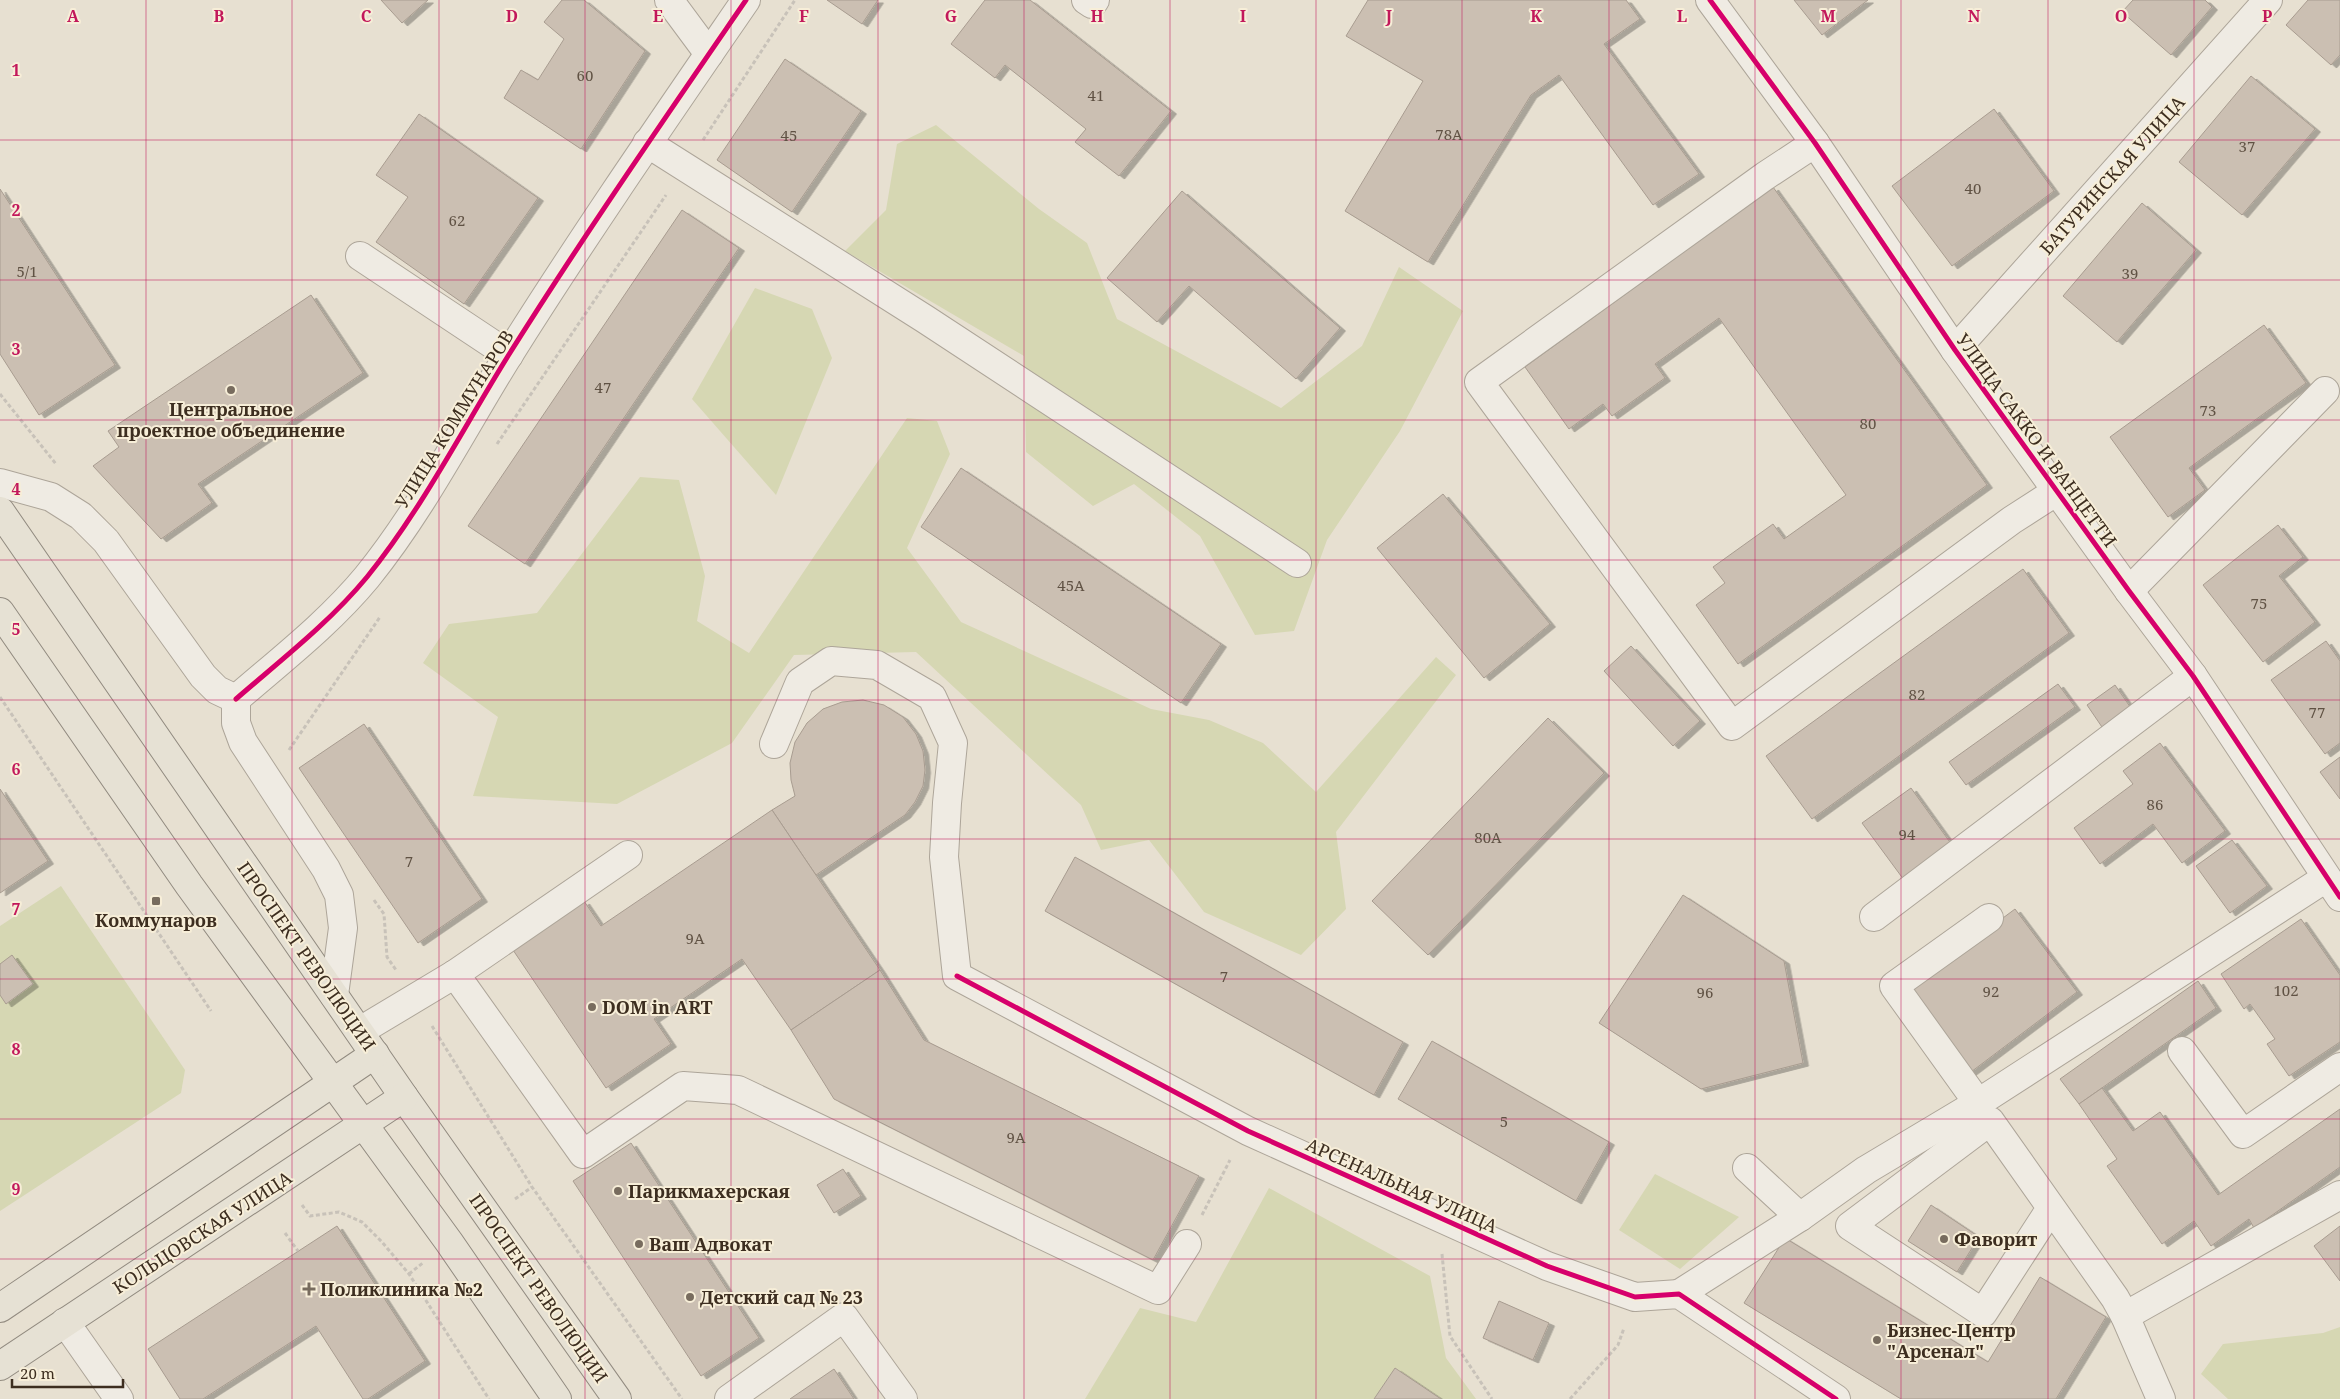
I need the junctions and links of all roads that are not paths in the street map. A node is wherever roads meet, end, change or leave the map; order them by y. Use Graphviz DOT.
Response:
graph roads {
  1 [pos="669,0"];
  2 [pos="746,0"];
  3 [pos="1086,0"];
  4 [pos="1095,0"];
  5 [pos="1710,0"];
  6 [pos="2268,0"];
  7 [pos="709,54"];
  8 [pos="647,143"];
  9 [pos="1815,143"];
  10 [pos="360,256"];
  11 [pos="1955,350"];
  12 [pos="509,355"];
  13 [pos="2325,391"];
  14 [pos="0,483"];
  15 [pos="2057,491"];
  16 [pos="0,510"];
  17 [pos="1297,563"];
  18 [pos="2128,591"];
  19 [pos="0,612"];
  20 [pos="2193,676"];
  21 [pos="236,699"];
  22 [pos="774,744"];
  23 [pos="628,855"];
  24 [pos="2333,888"];
  25 [pos="1874,917"];
  26 [pos="1990,918"];
  27 [pos="455,974"];
  28 [pos="334,995"];
  29 [pos="360,1031"];
  30 [pos="2182,1051"];
  31 [pos="375,1054"];
  32 [pos="2340,1067"];
  33 [pos="331,1082"];
  34 [pos="404,1097"];
  35 [pos="1978,1103"];
  36 [pos="363,1126"];
  37 [pos="1747,1168"];
  38 [pos="1866,1170"];
  39 [pos="1902,1187"];
  40 [pos="2340,1195"];
  41 [pos="2051,1208"];
  42 [pos="1800,1217"];
  43 [pos="1187,1244"];
  44 [pos="1679,1294"];
  45 [pos="0,1308"];
  46 [pos="2125,1316"];
  47 [pos="65,1322"];
  48 [pos="0,1366"];
  49 [pos="119,1399"];
  50 [pos="557,1399"];
  51 [pos="616,1399"];
  52 [pos="729,1399"];
  53 [pos="903,1399"];
  54 [pos="1836,1399"];
  55 [pos="2161,1399"];
  1 -- 7 [label="street"];
  2 -- 7 [label="street, УЛИЦА КОММУНАРОВ"];
  3 -- 4 [label="street"];
  5 -- 9 [label="street, УЛИЦА САККО И ВАНЦЕТТИ"];
  6 -- 11 [label="street, БАТУРИНСКАЯ УЛИЦА"];
  7 -- 8 [label="street, УЛИЦА КОММУНАРОВ"];
  8 -- 12 [label="street, УЛИЦА КОММУНАРОВ"];
  8 -- 17 [label="street"];
  9 -- 11 [label="street, УЛИЦА САККО И ВАНЦЕТТИ"];
  9 -- 15 [label="street"];
  10 -- 12 [label="street"];
  11 -- 15 [label="street, УЛИЦА САККО И ВАНЦЕТТИ"];
  12 -- 21 [label="street, УЛИЦА КОММУНАРОВ"];
  13 -- 18 [label="street"];
  14 -- 21 [label="street"];
  15 -- 18 [label="street, УЛИЦА САККО И ВАНЦЕТТИ"];
  16 -- 28 [label="main road, ПРОСПЕКТ РЕВОЛЮЦИИ"];
  18 -- 20 [label="street, УЛИЦА САККО И ВАНЦЕТТИ"];
  19 -- 33 [label="main road"];
  20 -- 24 [label="street, УЛИЦА САККО И ВАНЦЕТТИ"];
  20 -- 25 [label="street"];
  21 -- 28 [label="street"];
  22 -- 44 [label="street, АРСЕНАЛЬНАЯ УЛИЦА"];
  23 -- 27 [label="street"];
  24 -- 35 [label="street"];
  26 -- 35 [label="street"];
  27 -- 29 [label="street"];
  27 -- 43 [label="street"];
  28 -- 29 [label="main road, ПРОСПЕКТ РЕВОЛЮЦИИ"];
  29 -- 31 [label="main road, ПРОСПЕКТ РЕВОЛЮЦИИ"];
  30 -- 32 [label="street"];
  31 -- 33 [label="main road"];
  31 -- 34 [label="main road, ПРОСПЕКТ РЕВОЛЮЦИИ"];
  33 -- 36 [label="main road"];
  33 -- 45 [label="main road"];
  34 -- 36 [label="main road, КОЛЬЦОВСКАЯ УЛИЦА"];
  34 -- 51 [label="main road, ПРОСПЕКТ РЕВОЛЮЦИИ"];
  35 -- 38 [label="street"];
  36 -- 47 [label="main road, КОЛЬЦОВСКАЯ УЛИЦА"];
  36 -- 50 [label="main road"];
  37 -- 42 [label="street"];
  38 -- 39 [label="street"];
  38 -- 42 [label="street"];
  39 -- 41 [label="street"];
  39 -- 41 [label="street"];
  40 -- 46 [label="street"];
  41 -- 46 [label="street"];
  42 -- 44 [label="street"];
  44 -- 54 [label="street"];
  46 -- 55 [label="street"];
  47 -- 48 [label="main road, КОЛЬЦОВСКАЯ УЛИЦА"];
  47 -- 49 [label="street"];
  52 -- 53 [label="street"];
}
